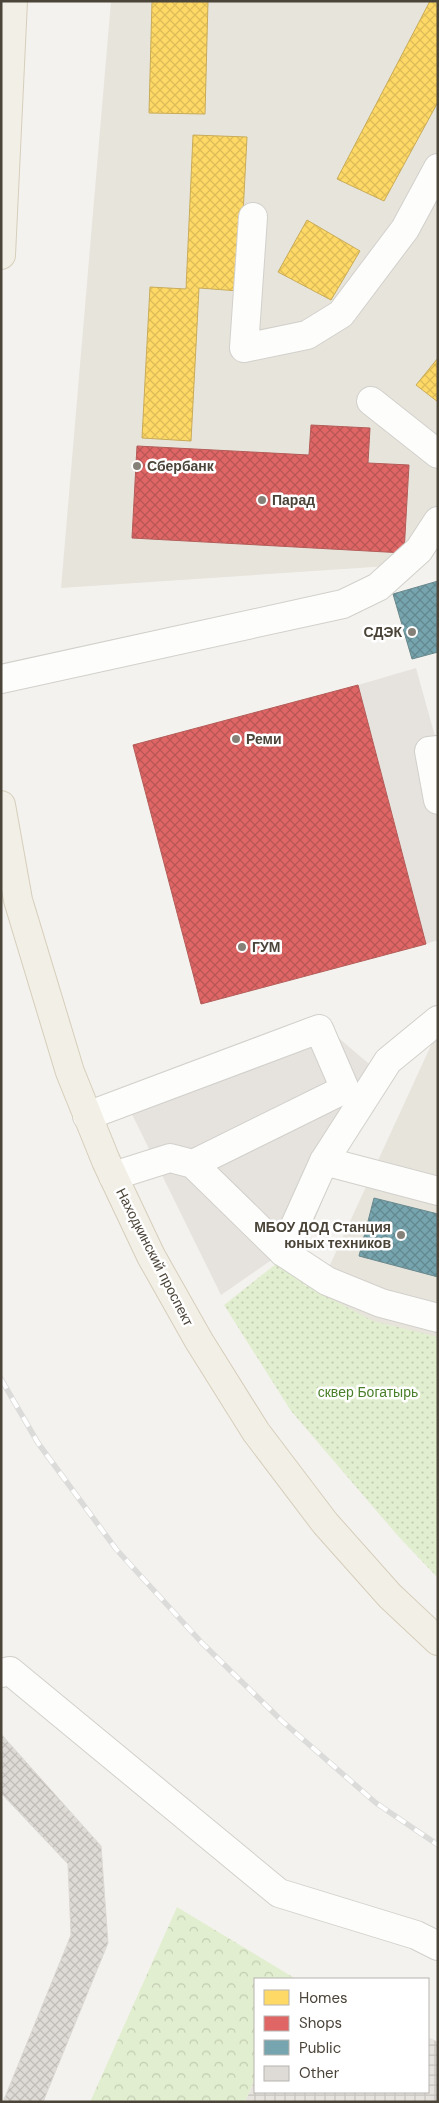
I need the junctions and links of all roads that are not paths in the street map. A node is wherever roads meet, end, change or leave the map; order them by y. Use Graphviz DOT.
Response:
graph roads {
  1 [pos="13,1"];
  2 [pos="438,168"];
  3 [pos="253,217"];
  4 [pos="1,255"];
  5 [pos="371,401"];
  6 [pos="438,454"];
  7 [pos="438,522"];
  8 [pos="1,679"];
  9 [pos="438,750"];
  10 [pos="438,800"];
  11 [pos="1,805"];
  12 [pos="438,1020"];
  13 [pos="87,1116"];
  14 [pos="324,1161"];
  15 [pos="193,1164"];
  16 [pos="113,1176"];
  17 [pos="438,1191"];
  18 [pos="283,1252"];
  19 [pos="438,1318"];
  20 [pos="438,1641"];
  21 [pos="1,1673"];
  22 [pos="438,1946"];
  1 -- 4 [label="main road"];
  2 -- 3 [label="street"];
  5 -- 6 [label="street"];
  7 -- 8 [label="street"];
  9 -- 10 [label="street"];
  11 -- 13 [label="main road, Находкинский проспект"];
  12 -- 14 [label="street"];
  13 -- 15 [label="street"];
  13 -- 16 [label="main road, Находкинский проспект"];
  14 -- 17 [label="street"];
  14 -- 18 [label="street"];
  15 -- 16 [label="street"];
  15 -- 18 [label="street"];
  16 -- 20 [label="main road, Находкинский проспект"];
  18 -- 19 [label="street"];
  21 -- 22 [label="street"];
}
